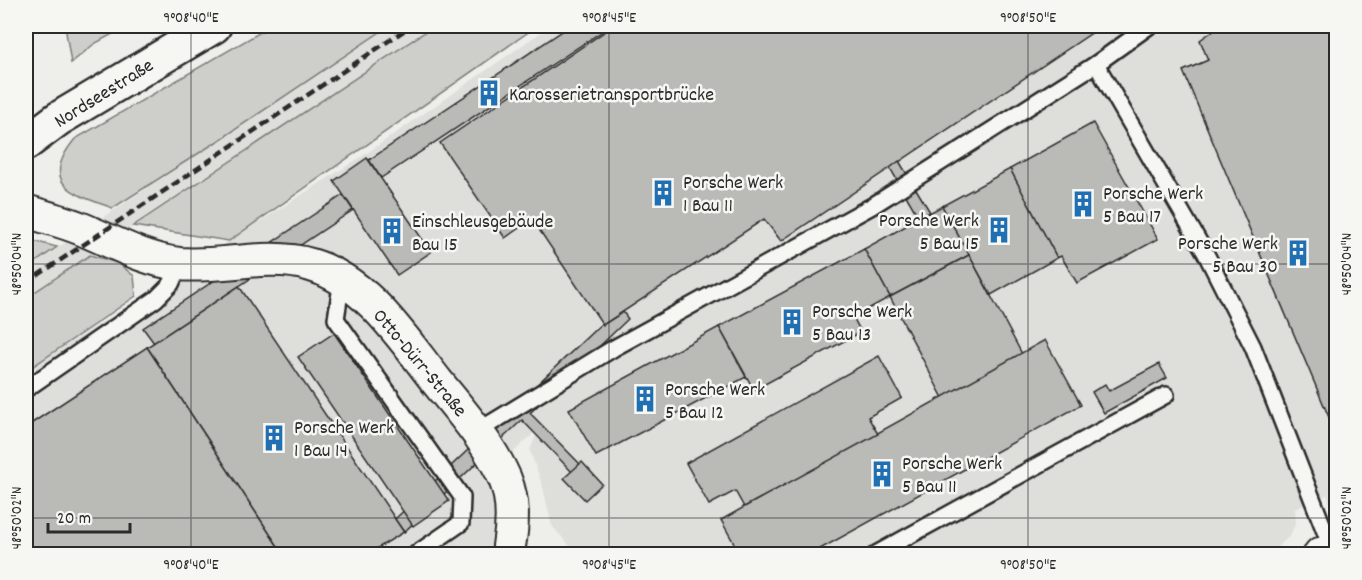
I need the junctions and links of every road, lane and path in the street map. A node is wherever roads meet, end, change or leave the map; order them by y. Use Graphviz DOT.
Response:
graph roads {
  1 [pos="213,26"];
  2 [pos="1149,26"];
  3 [pos="1096,64"];
  4 [pos="26,143"];
  5 [pos="26,211"];
  6 [pos="180,264"];
  7 [pos="342,279"];
  8 [pos="26,389"];
  9 [pos="1166,395"];
  10 [pos="478,431"];
  11 [pos="510,552"];
  12 [pos="1330,553"];
  13 [pos="416,555"];
  14 [pos="876,555"];
  1 -- 4 [label="main road, Nordseestraße"];
  2 -- 3 [label="lane"];
  3 -- 10 [label="lane"];
  3 -- 12 [label="lane"];
  5 -- 6 [label="street, Otto-Dürr-Straße"];
  6 -- 7 [label="street, Otto-Dürr-Straße"];
  6 -- 8 [label="lane"];
  7 -- 10 [label="street, Otto-Dürr-Straße"];
  7 -- 13 [label="lane"];
  9 -- 14 [label="lane"];
  10 -- 11 [label="street, Otto-Dürr-Straße"];
}
